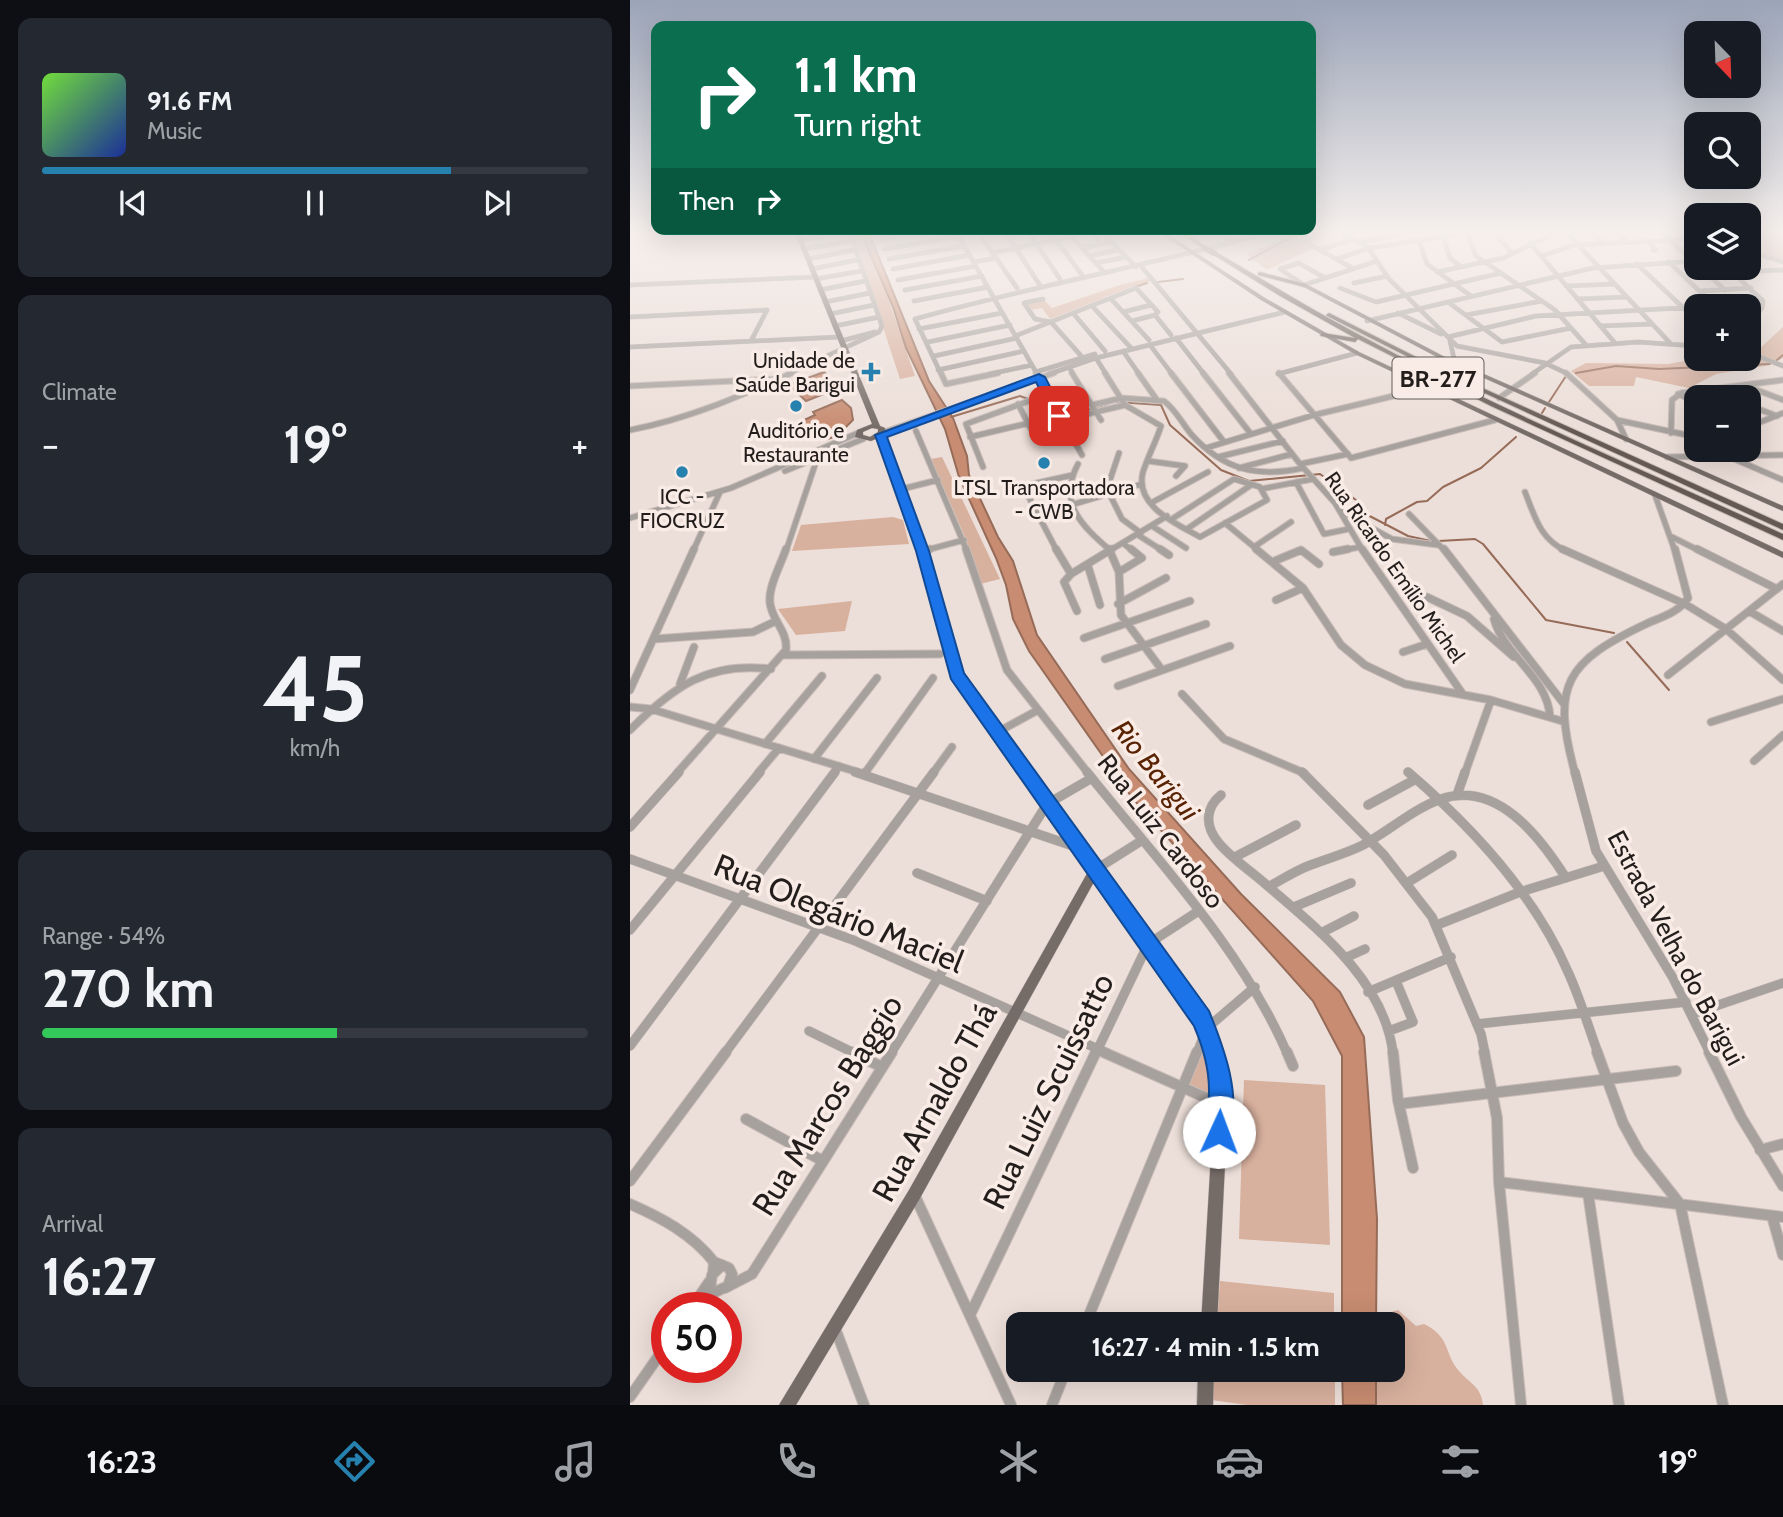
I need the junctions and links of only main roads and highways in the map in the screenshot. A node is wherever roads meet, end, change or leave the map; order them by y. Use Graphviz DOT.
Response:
graph roads {
  1 [pos="824,299"];
  2 [pos="1264,299"];
  3 [pos="1285,299"];
  4 [pos="1302,299"];
  5 [pos="1328,299"];
  6 [pos="1323,335"];
  7 [pos="1364,342"];
  8 [pos="868,408"];
  9 [pos="880,431"];
  10 [pos="862,435"];
  11 [pos="885,450"];
  12 [pos="1783,509"];
  13 [pos="1783,527"];
  14 [pos="1783,537"];
  15 [pos="1783,555"];
  16 [pos="1095,870"];
  17 [pos="1210,1312"];
  18 [pos="1206,1382"];
  19 [pos="786,1405"];
  20 [pos="1205,1405"];
  1 -- 8 [label="main road"];
  2 -- 6 [label="main road"];
  3 -- 7 [label="highway, BR-277"];
  4 -- 13 [label="highway, BR-277"];
  5 -- 12 [label="main road"];
  6 -- 7 [label="highway"];
  6 -- 15 [label="main road"];
  7 -- 14 [label="highway, BR-277"];
  8 -- 9 [label="main road"];
  8 -- 10 [label="main road"];
  9 -- 10 [label="main road"];
  9 -- 10 [label="main road"];
  9 -- 11 [label="main road"];
  10 -- 11 [label="main road"];
  11 -- 16 [label="main road"];
  16 -- 17 [label="main road"];
  16 -- 19 [label="main road, Rua Arnaldo Thá"];
  18 -- 20 [label="main road"];
}
